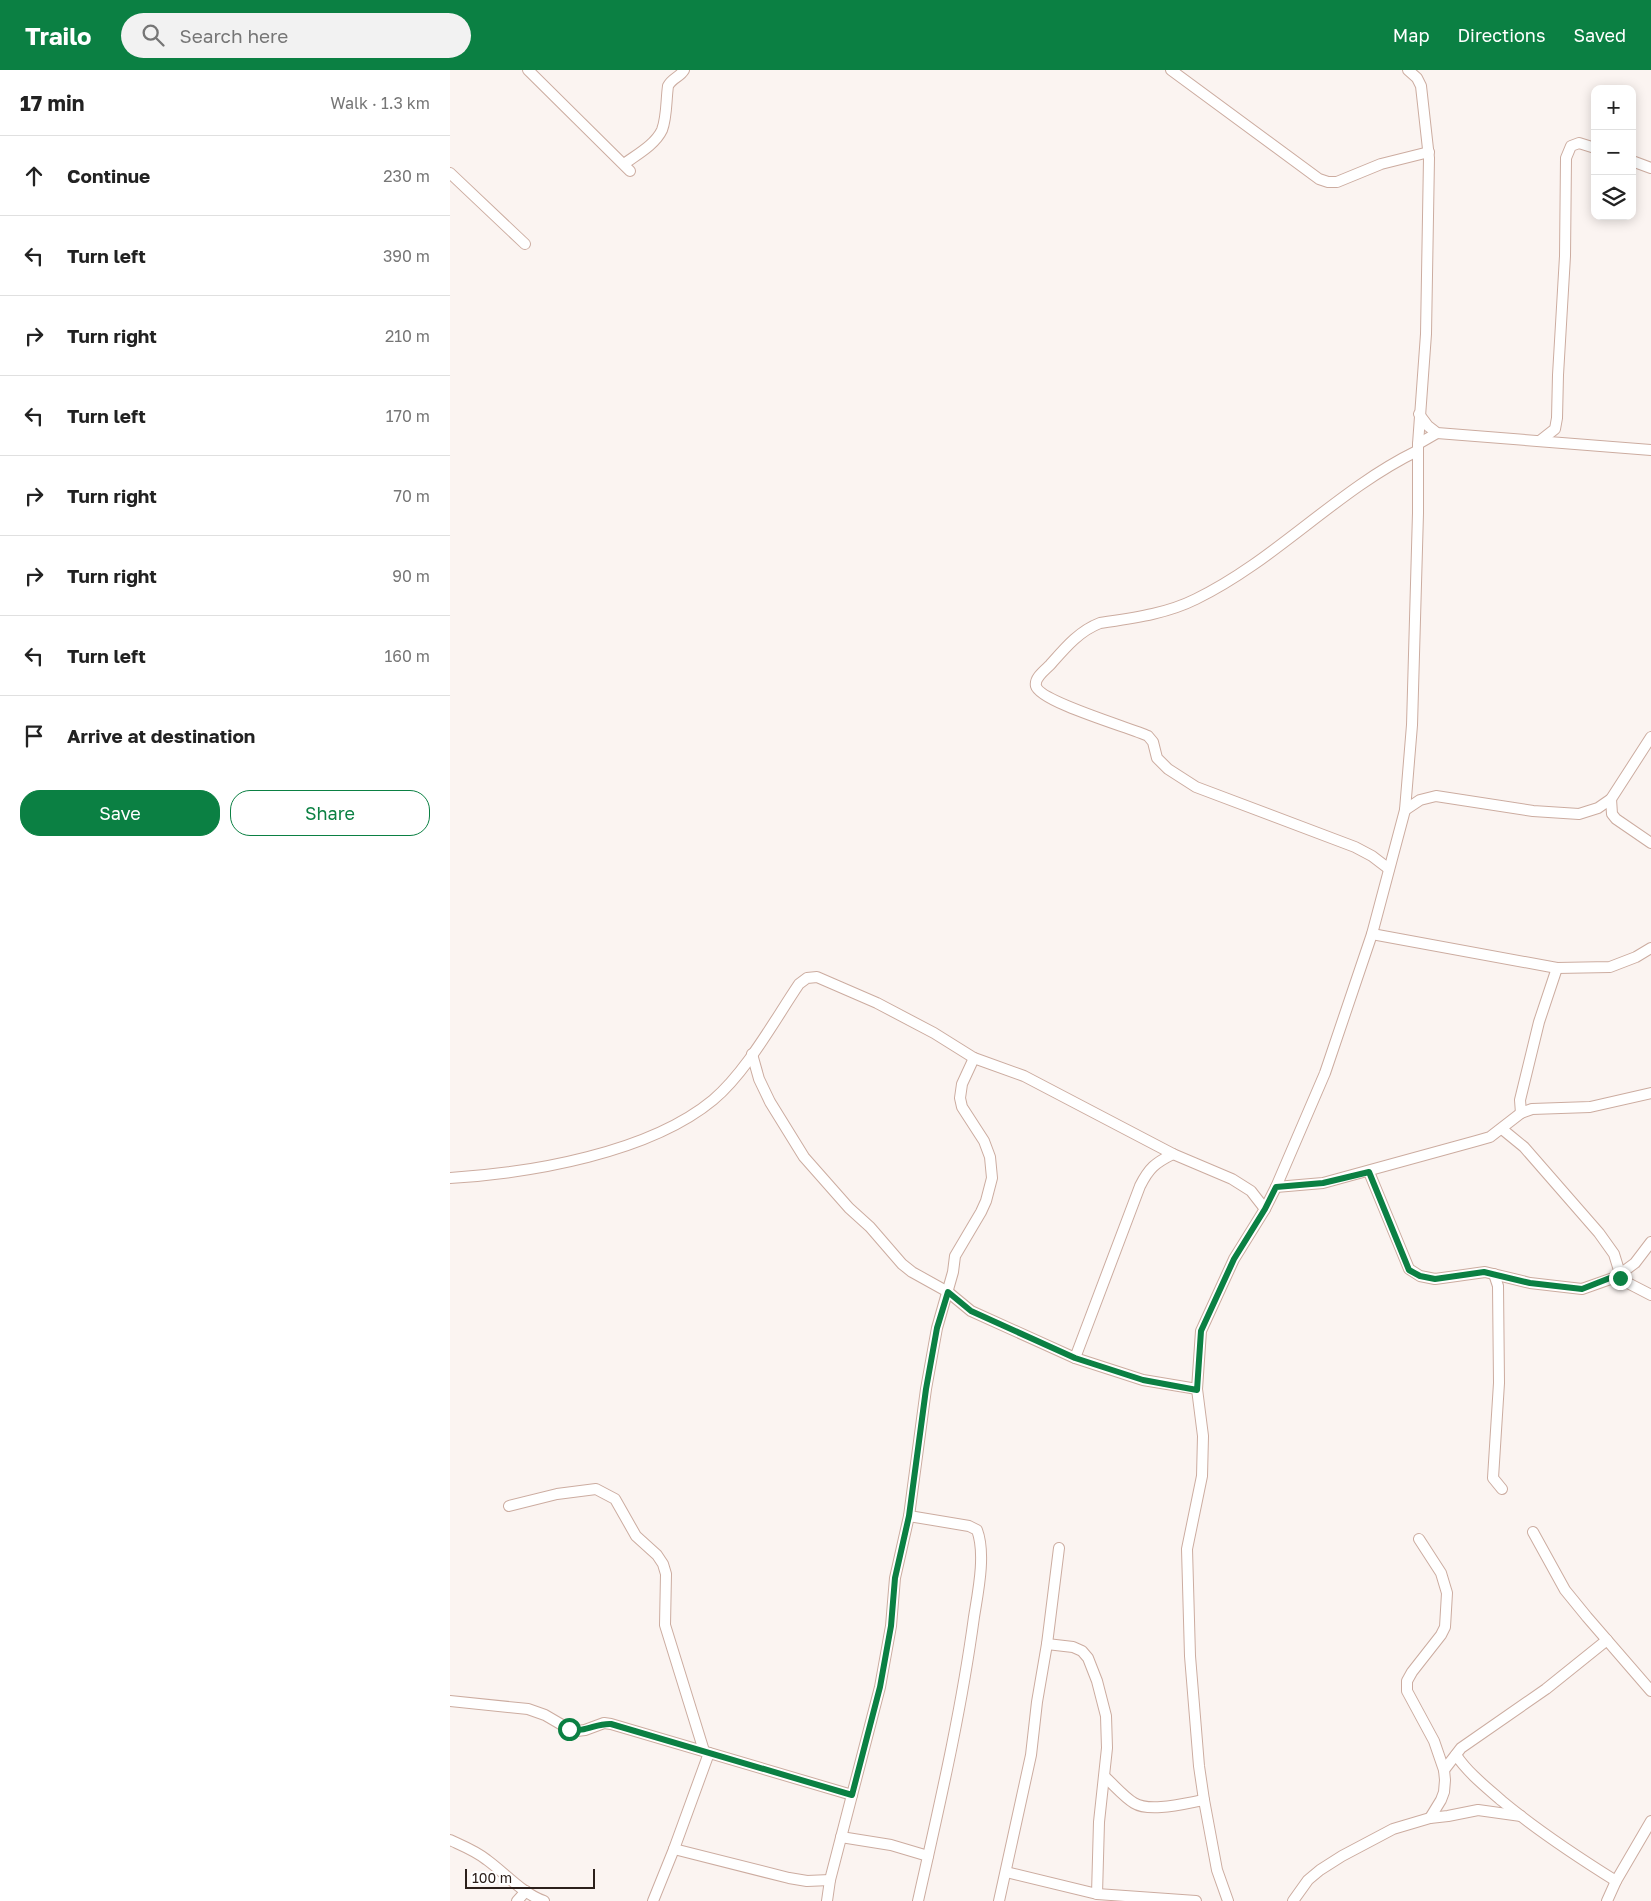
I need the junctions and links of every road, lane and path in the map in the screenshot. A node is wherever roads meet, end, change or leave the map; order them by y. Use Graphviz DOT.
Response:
graph roads {
  1 [pos="528,70"];
  2 [pos="684,70"];
  3 [pos="1171,70"];
  4 [pos="1408,70"];
  5 [pos="1591,147"];
  6 [pos="1429,152"];
  7 [pos="1636,162"];
  8 [pos="1651,168"];
  9 [pos="450,173"];
  10 [pos="525,244"];
  11 [pos="1419,414"];
  12 [pos="1437,433"];
  13 [pos="1541,440"];
  14 [pos="1418,447"];
  15 [pos="1651,450"];
  16 [pos="1651,737"];
  17 [pos="1611,799"];
  18 [pos="1404,810"];
  19 [pos="1651,843"];
  20 [pos="1390,869"];
  21 [pos="1372,934"];
  22 [pos="1651,948"];
  23 [pos="1557,968"];
  24 [pos="752,1054"];
  25 [pos="974,1058"];
  26 [pos="1651,1093"];
  27 [pos="1521,1113"];
  28 [pos="1502,1129"];
  29 [pos="1173,1154"];
  30 [pos="1369,1172"];
  31 [pos="450,1178"];
  32 [pos="1276,1187"];
  33 [pos="1265,1209"];
  34 [pos="1651,1242"];
  35 [pos="1494,1274"];
  36 [pos="1620,1274"];
  37 [pos="948,1292"];
  38 [pos="1651,1295"];
  39 [pos="1075,1358"];
  40 [pos="1197,1390"];
  41 [pos="1502,1490"];
  42 [pos="509,1506"];
  43 [pos="909,1516"];
  44 [pos="1533,1532"];
  45 [pos="1419,1539"];
  46 [pos="1059,1548"];
  47 [pos="1607,1640"];
  48 [pos="1047,1644"];
  49 [pos="1651,1691"];
  50 [pos="450,1700"];
  51 [pos="707,1752"];
  52 [pos="1456,1755"];
  53 [pos="1444,1770"];
  54 [pos="1105,1777"];
  55 [pos="852,1795"];
  56 [pos="1204,1800"];
  57 [pos="1521,1816"];
  58 [pos="1430,1818"];
  59 [pos="1651,1821"];
  60 [pos="841,1837"];
  61 [pos="450,1840"];
  62 [pos="674,1849"];
  63 [pos="928,1856"];
  64 [pos="1006,1872"];
  65 [pos="830,1880"];
  66 [pos="1616,1881"];
  67 [pos="526,1891"];
  68 [pos="1097,1894"];
  69 [pos="517,1901"];
  70 [pos="544,1901"];
  71 [pos="653,1901"];
  72 [pos="827,1901"];
  73 [pos="918,1901"];
  74 [pos="999,1901"];
  75 [pos="1196,1901"];
  76 [pos="1228,1901"];
  77 [pos="1293,1901"];
  78 [pos="1607,1901"];
  1 -- 2 [label="street"];
  3 -- 6 [label="street"];
  4 -- 6 [label="street"];
  5 -- 13 [label="street"];
  6 -- 11 [label="street"];
  7 -- 8 [label="street"];
  9 -- 10 [label="street"];
  11 -- 12 [label="street"];
  11 -- 14 [label="street"];
  12 -- 13 [label="street"];
  12 -- 14 [label="street"];
  13 -- 15 [label="street"];
  14 -- 18 [label="street"];
  14 -- 20 [label="street"];
  16 -- 17 [label="street"];
  17 -- 18 [label="street"];
  17 -- 19 [label="street"];
  18 -- 20 [label="street"];
  20 -- 21 [label="street"];
  21 -- 23 [label="street"];
  21 -- 32 [label="street"];
  22 -- 23 [label="street"];
  23 -- 27 [label="street"];
  24 -- 25 [label="street"];
  24 -- 31 [label="street"];
  24 -- 37 [label="street"];
  25 -- 29 [label="street"];
  25 -- 37 [label="street"];
  26 -- 27 [label="street"];
  27 -- 28 [label="street"];
  28 -- 30 [label="street"];
  28 -- 36 [label="street"];
  29 -- 33 [label="street"];
  29 -- 39 [label="street"];
  30 -- 32 [label="street"];
  30 -- 35 [label="street"];
  32 -- 33 [label="street"];
  33 -- 40 [label="street"];
  34 -- 36 [label="street"];
  35 -- 36 [label="street"];
  35 -- 41 [label="street"];
  36 -- 38 [label="street"];
  37 -- 39 [label="street"];
  37 -- 43 [label="street"];
  39 -- 40 [label="street"];
  40 -- 56 [label="street"];
  42 -- 51 [label="street"];
  43 -- 55 [label="street"];
  43 -- 63 [label="street"];
  44 -- 47 [label="street"];
  45 -- 53 [label="street"];
  46 -- 48 [label="street"];
  47 -- 49 [label="street"];
  47 -- 52 [label="street"];
  48 -- 54 [label="street"];
  48 -- 64 [label="street"];
  50 -- 51 [label="street"];
  51 -- 55 [label="street"];
  51 -- 62 [label="street"];
  52 -- 53 [label="street"];
  52 -- 57 [label="street"];
  53 -- 58 [label="street"];
  54 -- 56 [label="street"];
  54 -- 68 [label="street"];
  55 -- 60 [label="street"];
  56 -- 76 [label="street"];
  57 -- 58 [label="street"];
  57 -- 66 [label="street"];
  58 -- 77 [label="street"];
  59 -- 66 [label="street"];
  60 -- 63 [label="street"];
  60 -- 65 [label="street"];
  61 -- 67 [label="street"];
  62 -- 65 [label="street"];
  62 -- 71 [label="street"];
  63 -- 73 [label="street"];
  64 -- 68 [label="street"];
  64 -- 74 [label="street"];
  65 -- 72 [label="street"];
  66 -- 78 [label="street"];
  67 -- 69 [label="street"];
  67 -- 70 [label="street"];
  68 -- 75 [label="street"];
}
